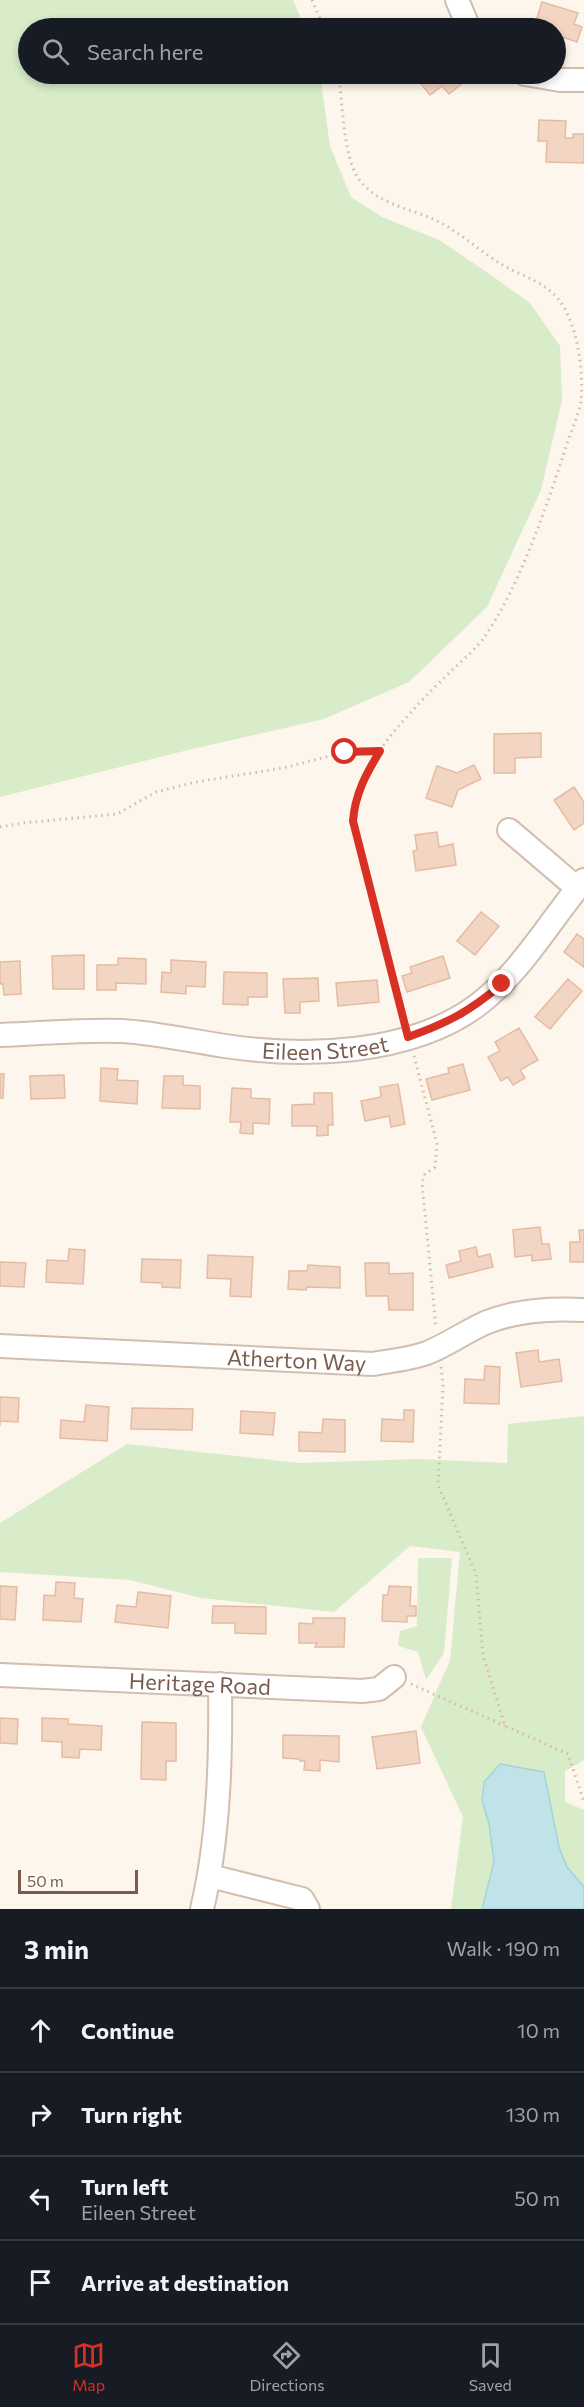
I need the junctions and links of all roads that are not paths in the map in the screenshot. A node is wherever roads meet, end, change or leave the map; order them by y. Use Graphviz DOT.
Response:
graph roads {
  1 [pos="457,0"];
  2 [pos="465,18"];
  3 [pos="584,80"];
  4 [pos="566,81"];
  5 [pos="508,830"];
  6 [pos="581,884"];
  7 [pos="0,1035"];
  8 [pos="584,1310"];
  9 [pos="0,1346"];
  10 [pos="0,1675"];
  11 [pos="394,1677"];
  12 [pos="220,1684"];
  13 [pos="210,1876"];
  14 [pos="202,1909"];
  15 [pos="308,1909"];
  1 -- 2 [label="street"];
  3 -- 4 [label="street"];
  5 -- 6 [label="street"];
  6 -- 7 [label="street, Eileen Street"];
  8 -- 9 [label="street, Atherton Way"];
  10 -- 12 [label="street, Heritage Road"];
  11 -- 12 [label="street, Heritage Road"];
  12 -- 13 [label="street"];
  13 -- 14 [label="street"];
  13 -- 15 [label="street"];
}
